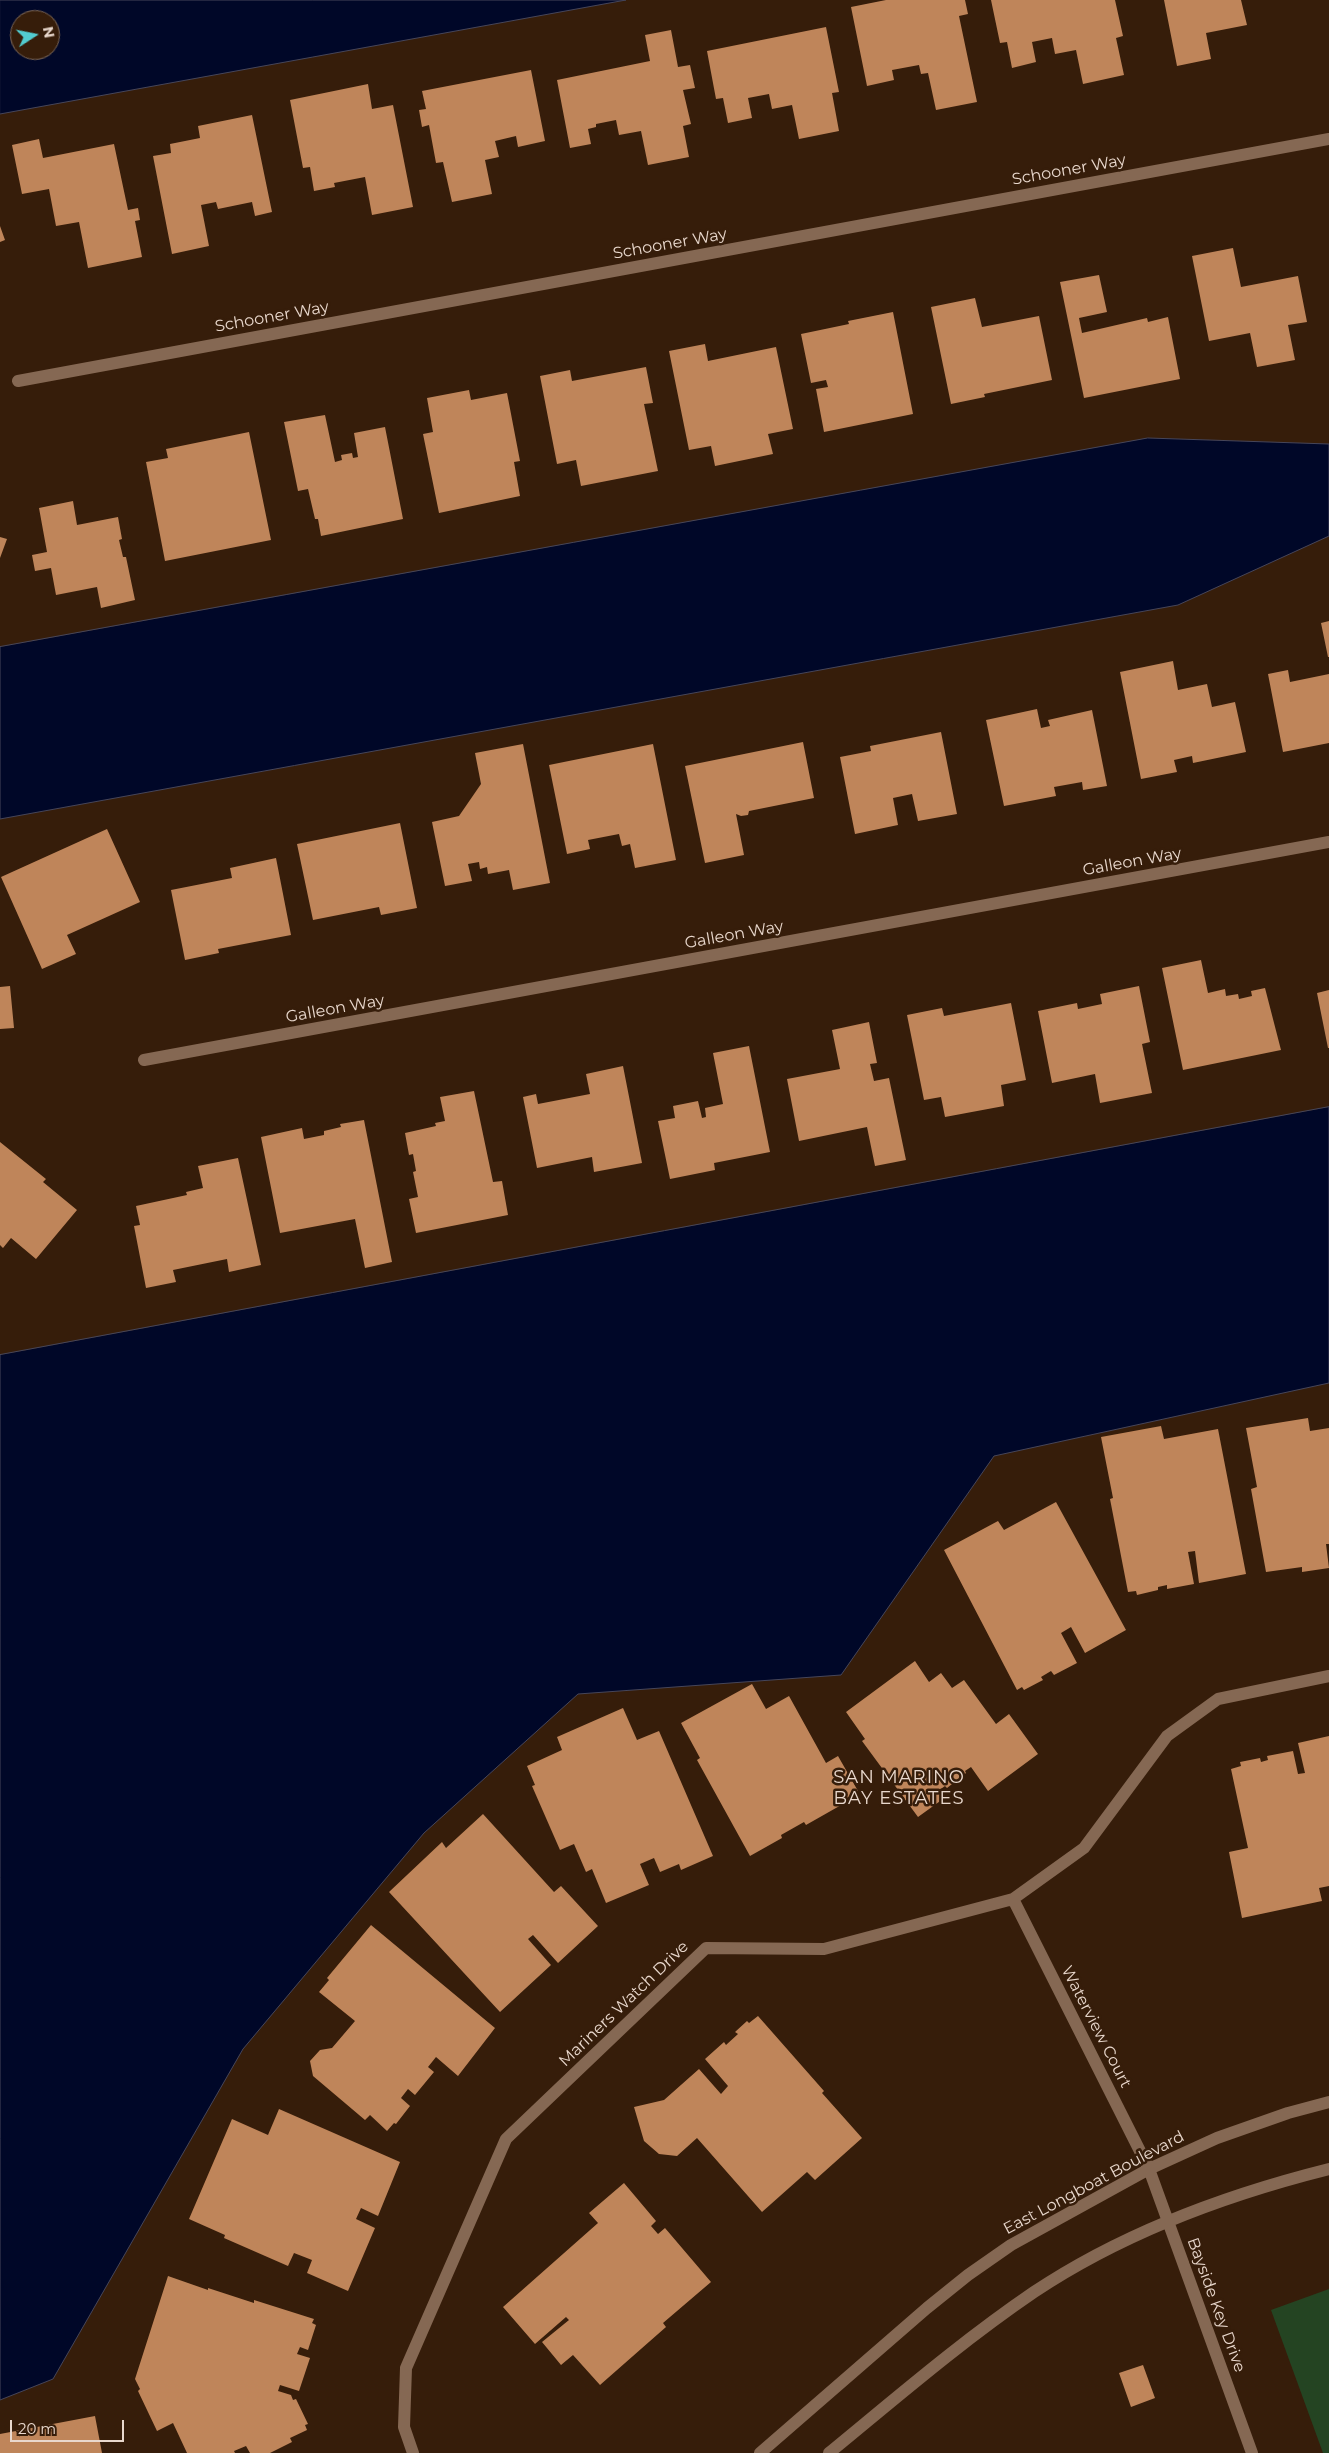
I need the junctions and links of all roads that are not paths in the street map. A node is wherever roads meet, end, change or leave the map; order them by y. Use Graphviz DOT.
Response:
graph roads {
  1 [pos="1329,139"];
  2 [pos="18,381"];
  3 [pos="1329,842"];
  4 [pos="144,1060"];
  5 [pos="1329,1676"];
  6 [pos="1014,1899"];
  7 [pos="1329,2102"];
  8 [pos="1329,2168"];
  9 [pos="1149,2169"];
  10 [pos="1168,2220"];
  11 [pos="413,2453"];
  12 [pos="760,2453"];
  13 [pos="829,2453"];
  14 [pos="1252,2453"];
  1 -- 2 [label="street, Schooner Way"];
  3 -- 4 [label="street, Galleon Way"];
  5 -- 6 [label="street, Mariners Watch Drive"];
  6 -- 9 [label="street, Waterview Court"];
  6 -- 11 [label="street, Mariners Watch Drive"];
  7 -- 9 [label="street, East Longboat Boulevard"];
  8 -- 10 [label="street"];
  9 -- 10 [label="street, Bayside Key Drive"];
  9 -- 12 [label="street, East Longboat Boulevard"];
  10 -- 13 [label="street"];
  10 -- 14 [label="street, Bayside Key Drive"];
}
